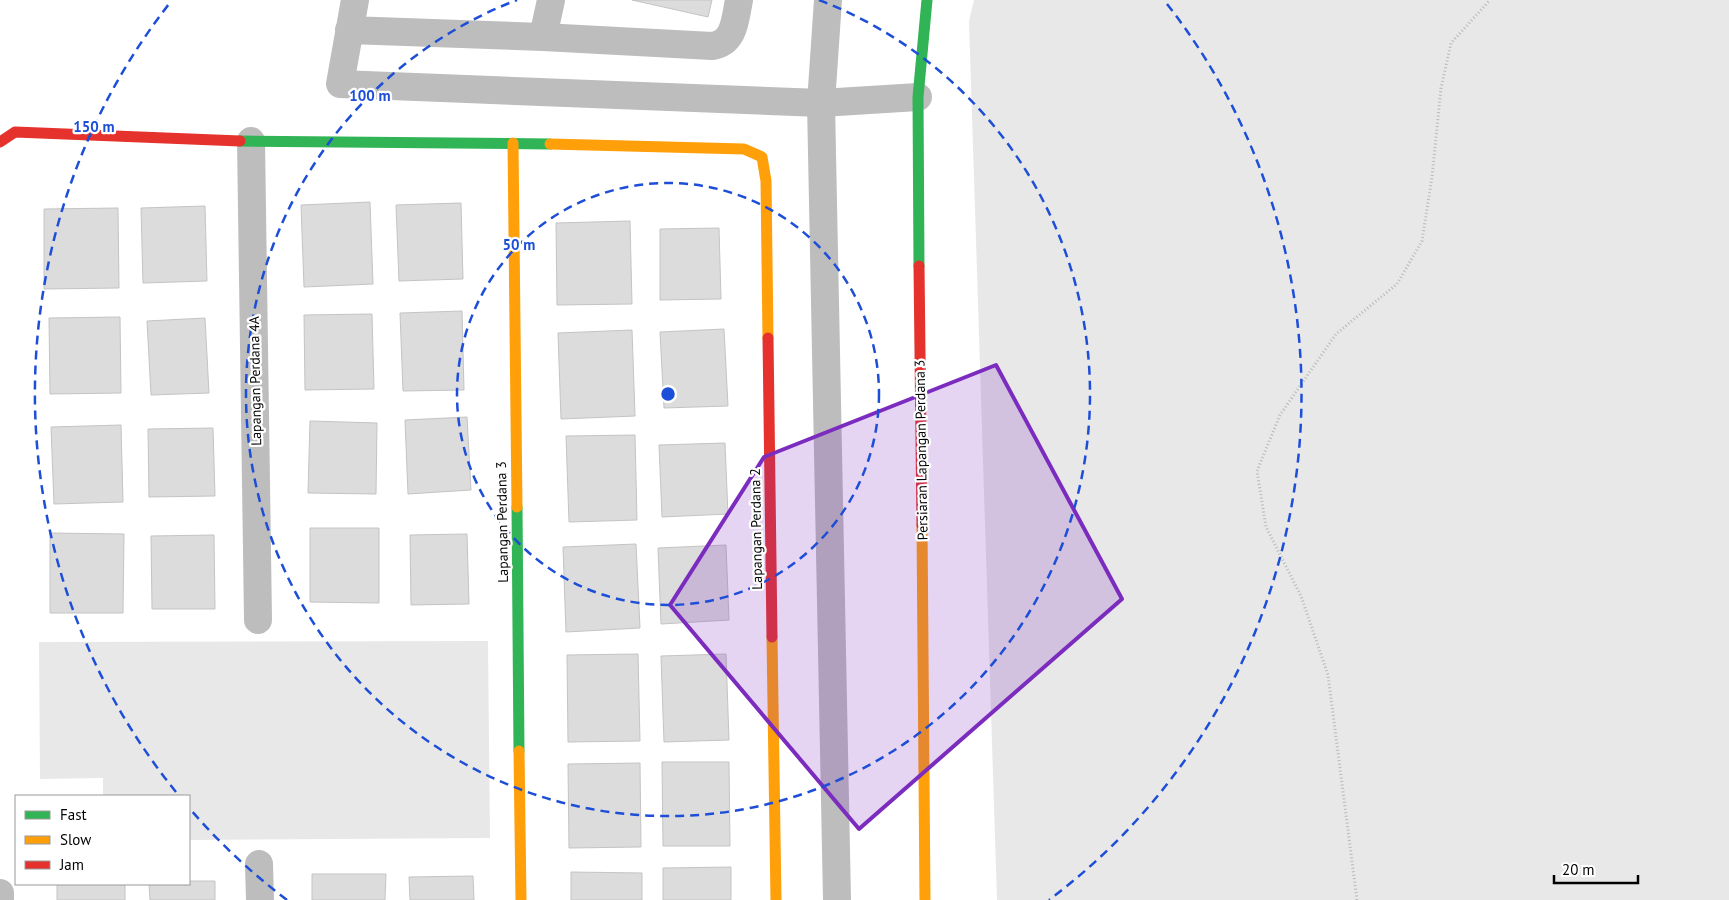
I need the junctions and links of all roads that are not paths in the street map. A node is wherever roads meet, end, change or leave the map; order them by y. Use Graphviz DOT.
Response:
graph roads {
  1 [pos="355,0"];
  2 [pos="551,0"];
  3 [pos="739,0"];
  4 [pos="828,0"];
  5 [pos="927,0"];
  6 [pos="349,30"];
  7 [pos="543,37"];
  8 [pos="918,97"];
  9 [pos="821,103"];
  10 [pos="251,141"];
  11 [pos="0,142"];
  12 [pos="513,143"];
  13 [pos="258,620"];
  14 [pos="259,864"];
  15 [pos="0,893"];
  16 [pos="0,900"];
  17 [pos="260,900"];
  18 [pos="521,900"];
  19 [pos="776,900"];
  20 [pos="837,900"];
  21 [pos="925,900"];
  1 -- 6 [label="street"];
  2 -- 7 [label="street"];
  3 -- 7 [label="street"];
  4 -- 9 [label="street"];
  5 -- 8 [label="street, Persiaran Lapangan Perdana 3"];
  6 -- 7 [label="street"];
  6 -- 9 [label="street"];
  8 -- 9 [label="street"];
  8 -- 21 [label="street, Persiaran Lapangan Perdana 3"];
  9 -- 20 [label="street"];
  10 -- 11 [label="street"];
  10 -- 12 [label="street"];
  10 -- 13 [label="street, Lapangan Perdana 4A"];
  12 -- 18 [label="street, Lapangan Perdana 3"];
  12 -- 19 [label="street, Lapangan Perdana 2"];
  14 -- 17 [label="street"];
  15 -- 16 [label="street"];
}
